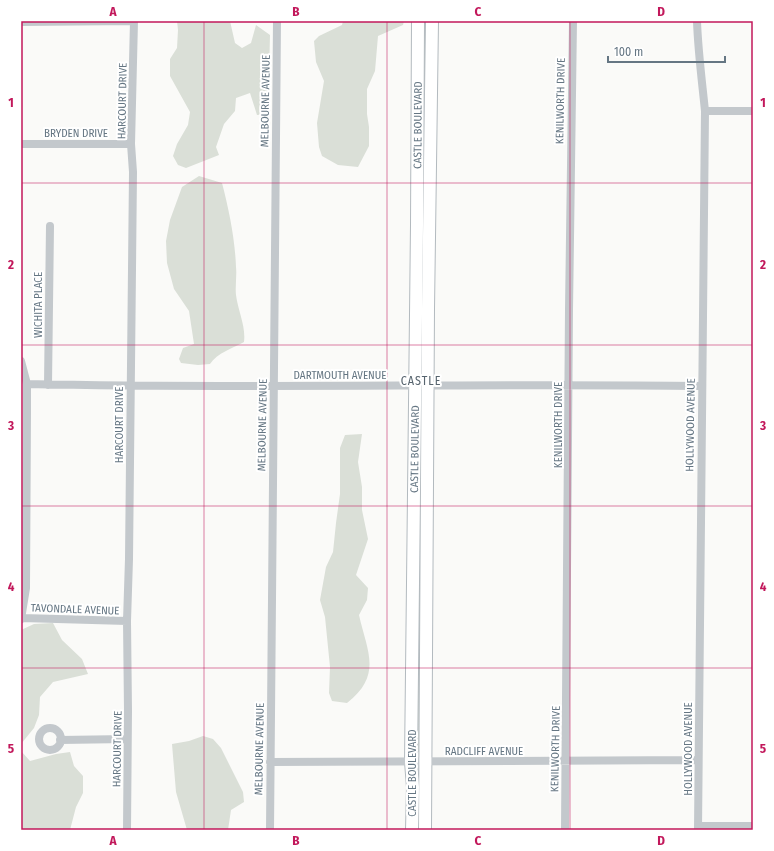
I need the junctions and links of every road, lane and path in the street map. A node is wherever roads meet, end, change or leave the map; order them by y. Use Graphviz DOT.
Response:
graph roads {
  1 [pos="134,21"];
  2 [pos="277,21"];
  3 [pos="418,21"];
  4 [pos="432,21"];
  5 [pos="573,21"];
  6 [pos="697,21"];
  7 [pos="21,22"];
  8 [pos="705,111"];
  9 [pos="753,111"];
  10 [pos="21,144"];
  11 [pos="132,144"];
  12 [pos="417,178"];
  13 [pos="430,178"];
  14 [pos="50,226"];
  15 [pos="21,361"];
  16 [pos="27,384"];
  17 [pos="48,385"];
  18 [pos="569,385"];
  19 [pos="131,386"];
  20 [pos="274,386"];
  21 [pos="416,386"];
  22 [pos="428,386"];
  23 [pos="702,386"];
  24 [pos="414,573"];
  25 [pos="426,573"];
  26 [pos="21,618"];
  27 [pos="127,621"];
  28 [pos="127,739"];
  29 [pos="60,740"];
  30 [pos="698,760"];
  31 [pos="566,761"];
  32 [pos="270,762"];
  33 [pos="412,762"];
  34 [pos="425,762"];
  35 [pos="753,826"];
  36 [pos="698,828"];
  37 [pos="127,830"];
  38 [pos="270,830"];
  39 [pos="412,830"];
  40 [pos="425,830"];
  41 [pos="565,830"];
  1 -- 7 [label="street"];
  1 -- 11 [label="street, HARCOURT DRIVE"];
  2 -- 20 [label="street, MELBOURNE AVENUE"];
  3 -- 12 [label="street, CASTLE BOULEVARD"];
  4 -- 13 [label="street, CASTLE BOULEVARD"];
  5 -- 18 [label="street, KENILWORTH DRIVE"];
  6 -- 8 [label="street, HOLLYWOOD AVENUE"];
  8 -- 9 [label="street"];
  8 -- 23 [label="street, HOLLYWOOD AVENUE"];
  10 -- 11 [label="street, BRYDEN DRIVE"];
  11 -- 19 [label="street, HARCOURT DRIVE"];
  12 -- 13 [label="street"];
  12 -- 21 [label="street, CASTLE BOULEVARD"];
  13 -- 22 [label="street, CASTLE BOULEVARD"];
  14 -- 17 [label="street, WICHITA PLACE"];
  15 -- 16 [label="street"];
  16 -- 17 [label="street, DARTMOUTH AVENUE"];
  16 -- 26 [label="street"];
  17 -- 19 [label="street, DARTMOUTH AVENUE"];
  18 -- 22 [label="street, DARTMOUTH AVENUE"];
  18 -- 23 [label="street, DARTMOUTH AVENUE"];
  18 -- 31 [label="street, KENILWORTH DRIVE"];
  19 -- 20 [label="street, DARTMOUTH AVENUE"];
  19 -- 27 [label="street, HARCOURT DRIVE"];
  20 -- 21 [label="street, DARTMOUTH AVENUE"];
  20 -- 32 [label="street, MELBOURNE AVENUE"];
  21 -- 22 [label="street, DARTMOUTH AVENUE"];
  21 -- 24 [label="street, CASTLE BOULEVARD"];
  22 -- 25 [label="street, CASTLE BOULEVARD"];
  23 -- 30 [label="street, HOLLYWOOD AVENUE"];
  24 -- 25 [label="street"];
  24 -- 33 [label="street, CASTLE BOULEVARD"];
  25 -- 34 [label="street, CASTLE BOULEVARD"];
  26 -- 27 [label="street, TAVONDALE AVENUE"];
  27 -- 28 [label="street, HARCOURT DRIVE"];
  28 -- 29 [label="street"];
  28 -- 37 [label="street, HARCOURT DRIVE"];
  30 -- 31 [label="street, RADCLIFF AVENUE"];
  30 -- 36 [label="street, HOLLYWOOD AVENUE"];
  31 -- 34 [label="street, RADCLIFF AVENUE"];
  31 -- 41 [label="street, KENILWORTH DRIVE"];
  32 -- 33 [label="street, RADCLIFF AVENUE"];
  32 -- 38 [label="street, MELBOURNE AVENUE"];
  33 -- 34 [label="street, RADCLIFF AVENUE"];
  33 -- 39 [label="street, CASTLE BOULEVARD"];
  34 -- 40 [label="street, CASTLE BOULEVARD"];
  35 -- 36 [label="street"];
}
